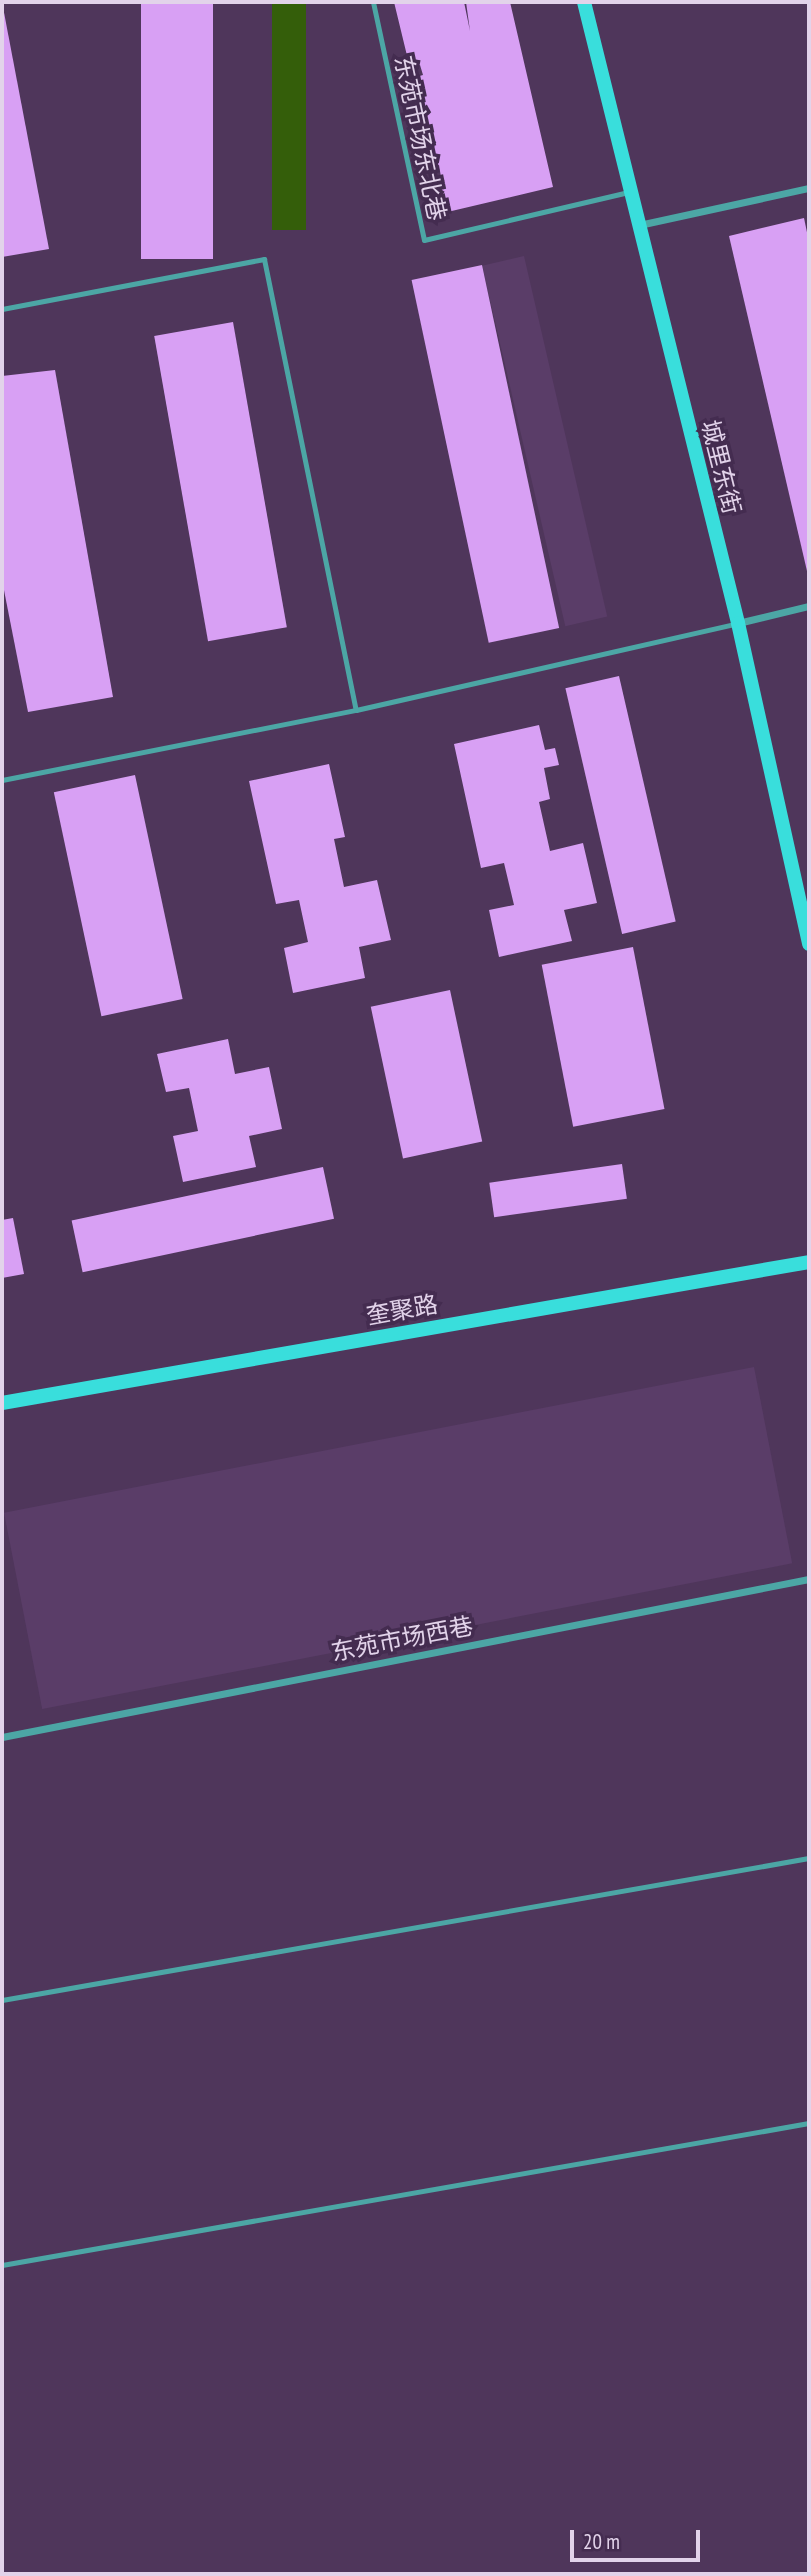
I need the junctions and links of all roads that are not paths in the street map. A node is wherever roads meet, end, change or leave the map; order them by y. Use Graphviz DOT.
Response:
graph roads {
  1 [pos="373,2"];
  2 [pos="584,2"];
  3 [pos="809,188"];
  4 [pos="628,192"];
  5 [pos="635,225"];
  6 [pos="2,309"];
  7 [pos="809,606"];
  8 [pos="738,623"];
  9 [pos="356,710"];
  10 [pos="2,780"];
  11 [pos="809,944"];
  12 [pos="809,1262"];
  13 [pos="2,1403"];
  14 [pos="809,1579"];
  15 [pos="2,1737"];
  16 [pos="809,1858"];
  17 [pos="2,2000"];
  18 [pos="809,2123"];
  19 [pos="2,2265"];
  1 -- 4 [label="lane, 东苑市场东北巷"];
  2 -- 4 [label="street, 城里东街"];
  3 -- 5 [label="street"];
  4 -- 5 [label="street, 城里东街"];
  5 -- 8 [label="street, 城里东街"];
  6 -- 9 [label="lane"];
  7 -- 8 [label="street"];
  8 -- 9 [label="lane"];
  8 -- 11 [label="street, 城里东街"];
  9 -- 10 [label="lane"];
  12 -- 13 [label="street, 奎聚路"];
  14 -- 15 [label="street, 东苑市场西巷"];
  16 -- 17 [label="lane"];
  18 -- 19 [label="lane"];
}
